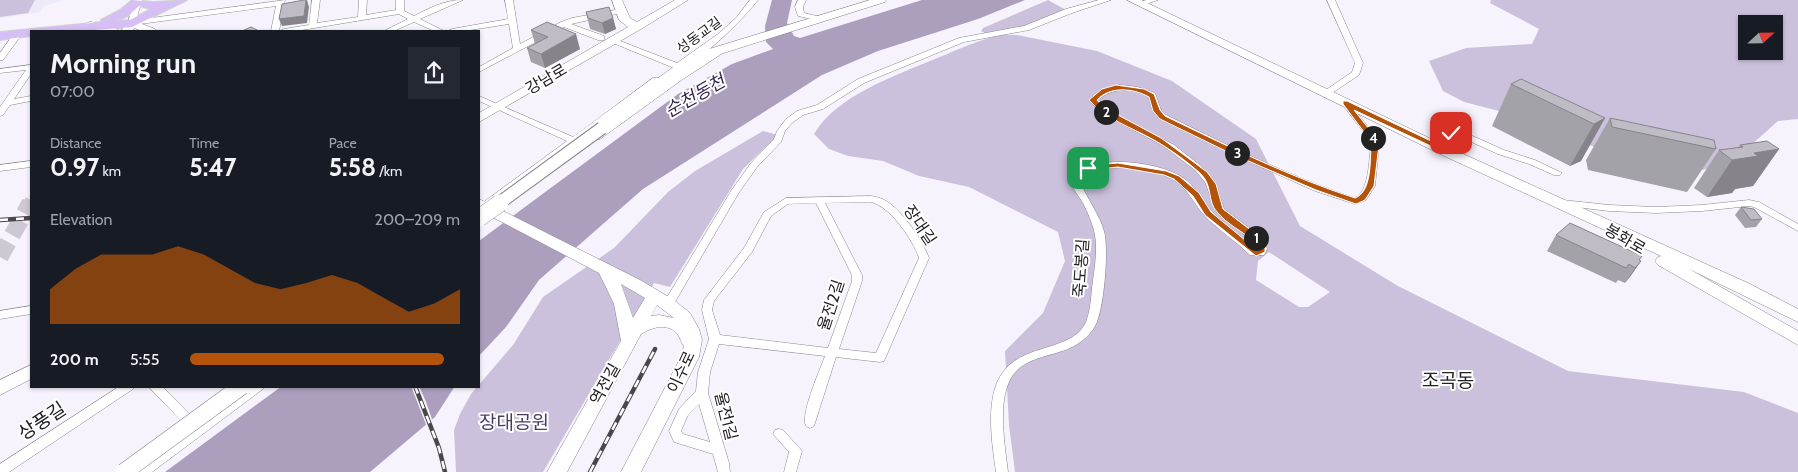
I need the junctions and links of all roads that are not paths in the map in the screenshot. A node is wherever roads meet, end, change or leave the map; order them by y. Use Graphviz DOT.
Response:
graph roads {
  1 [pos="180,0"];
  2 [pos="316,0"];
  3 [pos="362,0"];
  4 [pos="400,0"];
  5 [pos="455,0"];
  6 [pos="509,0"];
  7 [pos="617,0"];
  8 [pos="683,0"];
  9 [pos="754,0"];
  10 [pos="802,0"];
  11 [pos="881,0"];
  12 [pos="1107,0"];
  13 [pos="1154,0"];
  14 [pos="1331,0"];
  15 [pos="138,1"];
  16 [pos="280,1"];
  17 [pos="1136,2"];
  18 [pos="621,11"];
  19 [pos="400,12"];
  20 [pos="362,18"];
  21 [pos="413,19"];
  22 [pos="815,20"];
  23 [pos="512,21"];
  24 [pos="564,24"];
  25 [pos="91,25"];
  26 [pos="313,26"];
  27 [pos="130,27"];
  28 [pos="637,27"];
  29 [pos="58,30"];
  30 [pos="109,30"];
  31 [pos="146,30"];
  32 [pos="275,30"];
  33 [pos="290,30"];
  34 [pos="390,30"];
  35 [pos="438,30"];
  36 [pos="458,30"];
  37 [pos="25,33"];
  38 [pos="0,36"];
  39 [pos="606,39"];
  40 [pos="517,48"];
  41 [pos="728,48"];
  42 [pos="0,58"];
  43 [pos="481,66"];
  44 [pos="677,66"];
  45 [pos="30,68"];
  46 [pos="30,69"];
  47 [pos="0,71"];
  48 [pos="667,77"];
  49 [pos="1326,94"];
  50 [pos="480,98"];
  51 [pos="30,99"];
  52 [pos="1345,103"];
  53 [pos="498,107"];
  54 [pos="2,108"];
  55 [pos="480,117"];
  56 [pos="600,127"];
  57 [pos="573,140"];
  58 [pos="1433,145"];
  59 [pos="30,164"];
  60 [pos="0,168"];
  61 [pos="1557,173"];
  62 [pos="819,200"];
  63 [pos="1553,202"];
  64 [pos="484,211"];
  65 [pos="1595,221"];
  66 [pos="1798,228"];
  67 [pos="605,270"];
  68 [pos="661,300"];
  69 [pos="30,310"];
  70 [pos="0,315"];
  71 [pos="1798,316"];
  72 [pos="631,336"];
  73 [pos="715,339"];
  74 [pos="1798,339"];
  75 [pos="832,352"];
  76 [pos="690,357"];
  77 [pos="30,372"];
  78 [pos="0,388"];
  79 [pos="126,388"];
  80 [pos="156,388"];
  81 [pos="231,388"];
  82 [pos="239,388"];
  83 [pos="245,388"];
  84 [pos="256,388"];
  85 [pos="702,393"];
  86 [pos="188,420"];
  87 [pos="810,424"];
  88 [pos="199,430"];
  89 [pos="779,434"];
  90 [pos="718,450"];
  91 [pos="0,471"];
  92 [pos="115,472"];
  93 [pos="124,472"];
  94 [pos="130,472"];
  95 [pos="142,472"];
  96 [pos="557,472"];
  97 [pos="631,472"];
  98 [pos="724,472"];
  99 [pos="790,472"];
  100 [pos="1002,472"];
  1 -- 15 [label="main road"];
  1 -- 27 [label="main road"];
  2 -- 26 [label="street"];
  3 -- 20 [label="street"];
  4 -- 19 [label="street"];
  5 -- 21 [label="street"];
  6 -- 23 [label="street"];
  7 -- 18 [label="main road"];
  8 -- 28 [label="main road, 강남로"];
  9 -- 44 [label="street, 성동교길"];
  10 -- 22 [label="street"];
  11 -- 22 [label="main road"];
  12 -- 68 [label="street"];
  13 -- 17 [label="street"];
  14 -- 49 [label="street"];
  15 -- 25 [label="main road"];
  15 -- 27 [label="street"];
  16 -- 27 [label="street"];
  16 -- 32 [label="street"];
  17 -- 49 [label="main road"];
  18 -- 24 [label="street"];
  18 -- 28 [label="main road"];
  19 -- 20 [label="street"];
  19 -- 21 [label="street"];
  20 -- 26 [label="street"];
  21 -- 34 [label="street"];
  21 -- 35 [label="street"];
  22 -- 41 [label="main road"];
  23 -- 36 [label="street"];
  23 -- 40 [label="street"];
  24 -- 39 [label="street"];
  24 -- 40 [label="street"];
  25 -- 27 [label="main road"];
  25 -- 29 [label="main road"];
  25 -- 30 [label="main road"];
  26 -- 33 [label="street"];
  27 -- 31 [label="main road"];
  28 -- 39 [label="main road, 강남로"];
  37 -- 38 [label="main road"];
  37 -- 42 [label="street"];
  39 -- 44 [label="street"];
  39 -- 53 [label="main road, 강남로"];
  40 -- 43 [label="street"];
  41 -- 48 [label="main road"];
  41 -- 56 [label="main road"];
  41 -- 64 [label="street"];
  44 -- 48 [label="street"];
  44 -- 57 [label="street"];
  45 -- 47 [label="street"];
  46 -- 54 [label="street"];
  48 -- 56 [label="main road"];
  49 -- 52 [label="main road"];
  50 -- 53 [label="street"];
  51 -- 54 [label="street"];
  52 -- 58 [label="main road"];
  52 -- 100 [label="street, 죽도봉길"];
  53 -- 55 [label="main road, 강남로"];
  53 -- 57 [label="street"];
  56 -- 64 [label="main road, bridge"];
  57 -- 64 [label="street"];
  58 -- 61 [label="street"];
  58 -- 63 [label="main road"];
  59 -- 60 [label="street"];
  62 -- 73 [label="street, 장대길"];
  62 -- 75 [label="street, 율전2길"];
  62 -- 75 [label="street, 장대길"];
  63 -- 65 [label="main road"];
  63 -- 66 [label="street"];
  64 -- 67 [label="main road, 이수로"];
  65 -- 71 [label="main road, 봉화로"];
  65 -- 74 [label="main road, 봉화로"];
  67 -- 68 [label="main road, 이수로"];
  67 -- 72 [label="main road"];
  68 -- 72 [label="main road, 역전길"];
  68 -- 76 [label="main road, 이수로"];
  69 -- 70 [label="street"];
  72 -- 76 [label="main road"];
  72 -- 96 [label="main road, 역전길"];
  73 -- 75 [label="street, 장대길"];
  73 -- 85 [label="street, 율전1길"];
  75 -- 87 [label="street, 율전2길"];
  76 -- 97 [label="main road, 이수로"];
  77 -- 78 [label="main road"];
  79 -- 91 [label="street, 상풍길"];
  80 -- 86 [label="street"];
  81 -- 86 [label="street"];
  82 -- 93 [label="main road, bridge"];
  83 -- 94 [label="main road, bridge"];
  84 -- 88 [label="street"];
  85 -- 90 [label="street, 율전1길"];
  85 -- 90 [label="street"];
  86 -- 88 [label="street"];
  86 -- 92 [label="street"];
  88 -- 95 [label="street"];
  89 -- 99 [label="street"];
  90 -- 98 [label="street, 율전1길"];
}
